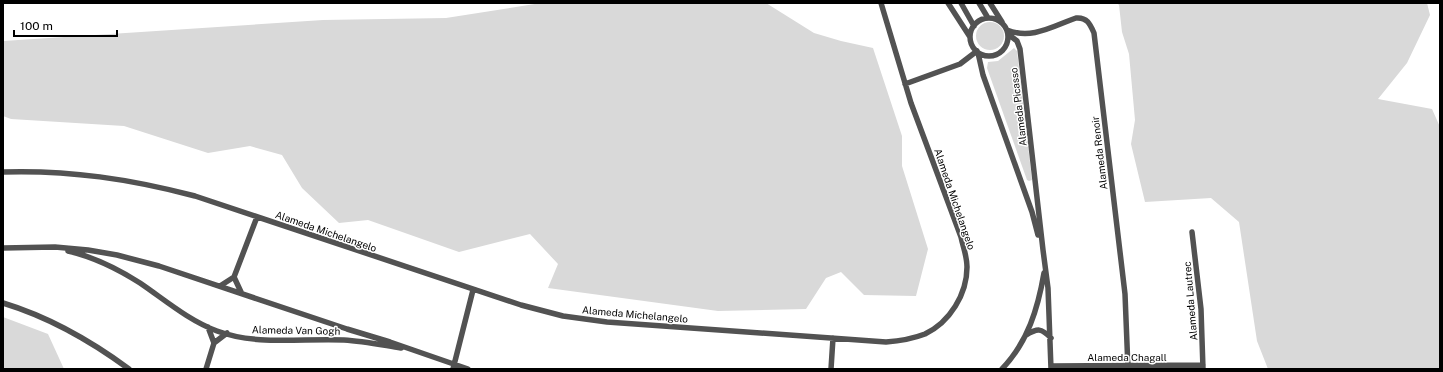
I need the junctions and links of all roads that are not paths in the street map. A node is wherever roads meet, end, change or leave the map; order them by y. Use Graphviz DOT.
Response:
graph roads {
  1 [pos="881,3"];
  2 [pos="948,3"];
  3 [pos="961,3"];
  4 [pos="979,3"];
  5 [pos="990,3"];
  6 [pos="988,18"];
  7 [pos="1004,24"];
  8 [pos="974,26"];
  9 [pos="1008,32"];
  10 [pos="970,37"];
  11 [pos="977,52"];
  12 [pos="905,84"];
  13 [pos="3,172"];
  14 [pos="1036,183"];
  15 [pos="1023,185"];
  16 [pos="257,217"];
  17 [pos="1192,232"];
  18 [pos="55,247"];
  19 [pos="3,248"];
  20 [pos="1043,250"];
  21 [pos="118,255"];
  22 [pos="114,268"];
  23 [pos="1045,268"];
  24 [pos="234,277"];
  25 [pos="220,286"];
  26 [pos="473,290"];
  27 [pos="241,292"];
  28 [pos="3,303"];
  29 [pos="208,326"];
  30 [pos="347,329"];
  31 [pos="227,333"];
  32 [pos="1026,335"];
  33 [pos="833,338"];
  34 [pos="1050,338"];
  35 [pos="346,340"];
  36 [pos="214,343"];
  37 [pos="413,350"];
  38 [pos="454,367"];
  39 [pos="1128,367"];
  40 [pos="1203,367"];
  41 [pos="1051,368"];
  42 [pos="129,369"];
  43 [pos="206,369"];
  44 [pos="468,369"];
  45 [pos="831,369"];
  46 [pos="1002,369"];
  1 -- 12 [label="street, Alameda Michelangelo"];
  2 -- 10 [label="street, Alameda Picasso"];
  3 -- 8 [label="street"];
  4 -- 6 [label="street"];
  5 -- 7 [label="street, Alameda Picasso"];
  6 -- 7 [label="street"];
  6 -- 8 [label="street"];
  7 -- 9 [label="street, Alameda Picasso"];
  8 -- 10 [label="street"];
  9 -- 11 [label="street"];
  9 -- 14 [label="street, Alameda Picasso"];
  9 -- 39 [label="street, Alameda Renoir"];
  10 -- 11 [label="street, Alameda Picasso"];
  11 -- 12 [label="street"];
  11 -- 15 [label="street, Alameda Picasso"];
  12 -- 33 [label="street, Alameda Michelangelo"];
  13 -- 16 [label="street, Alameda Michelangelo"];
  14 -- 15 [label="street"];
  14 -- 20 [label="street, Alameda Picasso"];
  15 -- 20 [label="street, Alameda Picasso"];
  16 -- 24 [label="street"];
  16 -- 26 [label="street, Alameda Michelangelo"];
  17 -- 40 [label="street, Alameda Lautrec"];
  18 -- 19 [label="street, Alameda Van Gogh"];
  18 -- 21 [label="street, Alameda Van Gogh"];
  18 -- 22 [label="street, Alameda Van Gogh"];
  20 -- 23 [label="street, Alameda Picasso"];
  21 -- 22 [label="street"];
  21 -- 25 [label="street, Alameda Van Gogh"];
  22 -- 29 [label="street, Alameda Van Gogh"];
  23 -- 32 [label="street, Alameda Picasso"];
  23 -- 34 [label="street, Alameda Picasso"];
  24 -- 25 [label="street"];
  24 -- 27 [label="street"];
  25 -- 27 [label="street, Alameda Van Gogh"];
  26 -- 33 [label="street, Alameda Michelangelo"];
  26 -- 38 [label="street"];
  27 -- 30 [label="street, Alameda Van Gogh"];
  28 -- 42 [label="street"];
  29 -- 31 [label="street, Alameda Van Gogh"];
  29 -- 36 [label="street"];
  30 -- 35 [label="street"];
  30 -- 37 [label="street, Alameda Van Gogh"];
  31 -- 35 [label="street, Alameda Van Gogh"];
  31 -- 36 [label="street"];
  32 -- 34 [label="street"];
  32 -- 46 [label="street, Alameda Picasso"];
  33 -- 45 [label="street"];
  34 -- 41 [label="street, Alameda Picasso"];
  35 -- 37 [label="street, Alameda Van Gogh"];
  36 -- 43 [label="street"];
  37 -- 38 [label="street, Alameda Van Gogh"];
  38 -- 44 [label="street, Alameda Van Gogh"];
  39 -- 40 [label="street, Alameda Chagall"];
  39 -- 41 [label="street, Alameda Chagall"];
}
